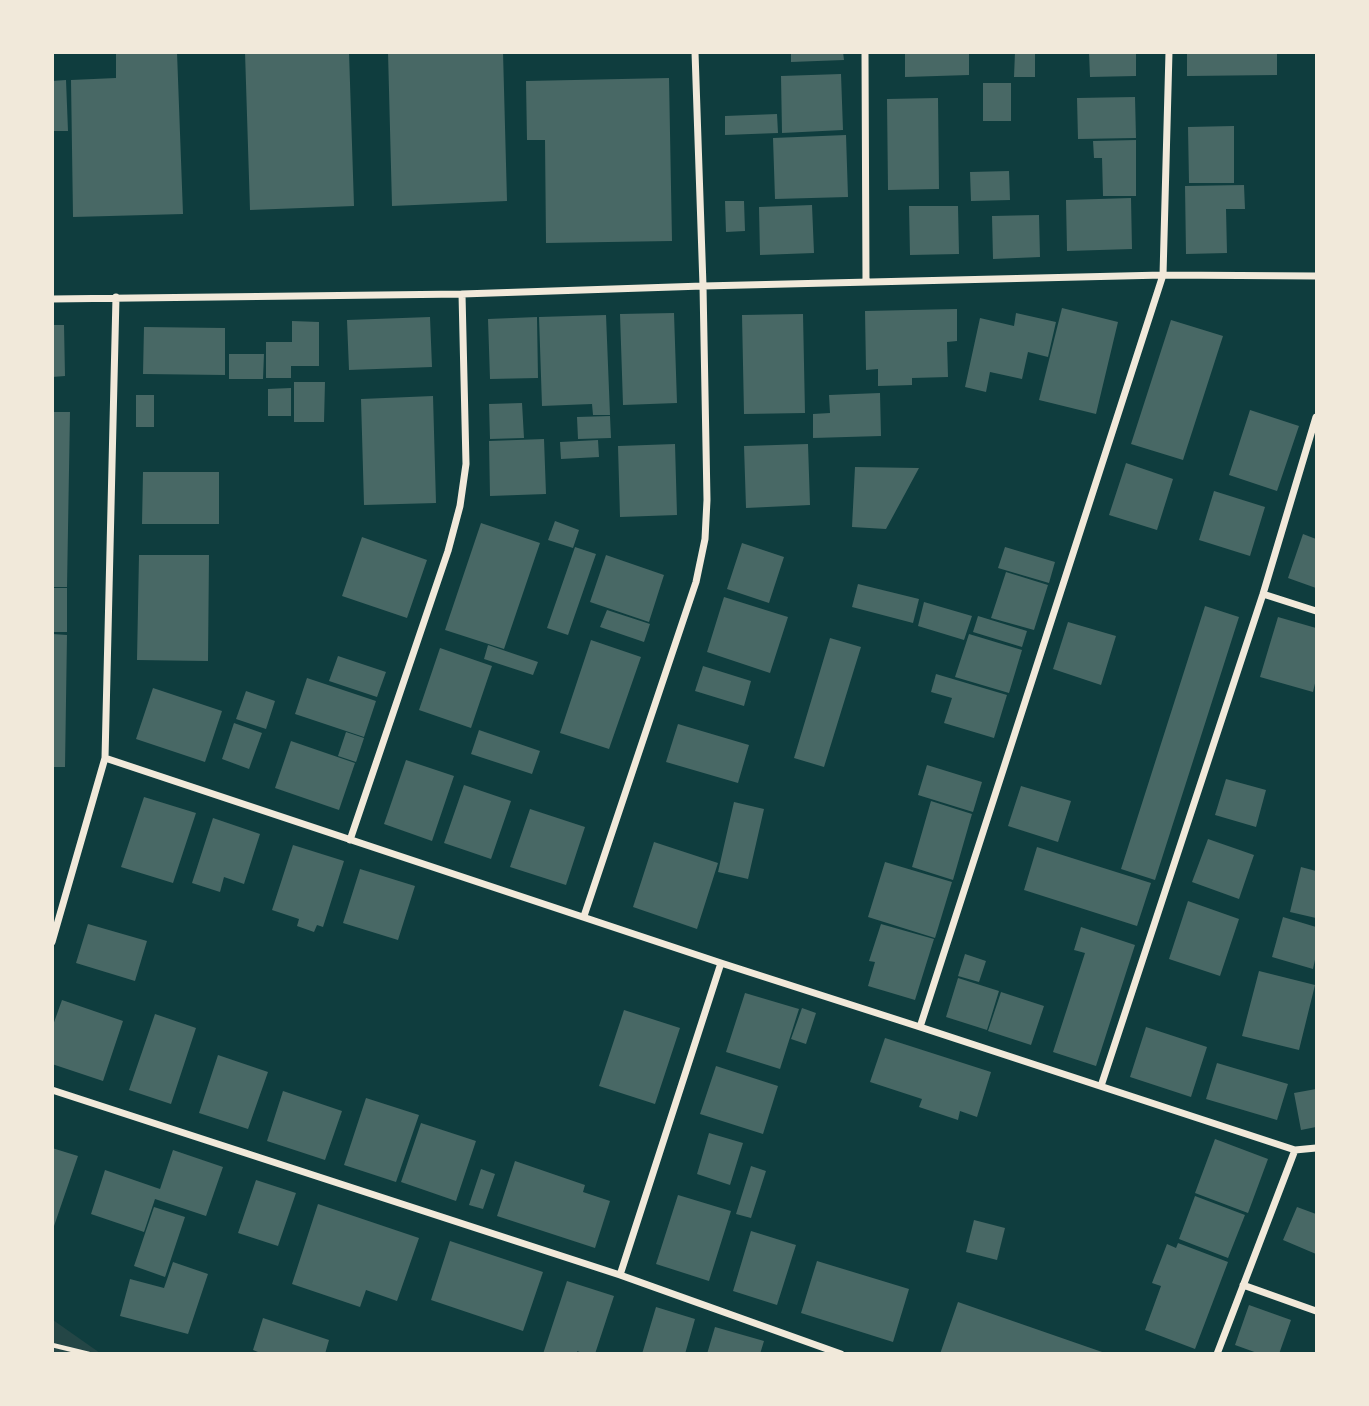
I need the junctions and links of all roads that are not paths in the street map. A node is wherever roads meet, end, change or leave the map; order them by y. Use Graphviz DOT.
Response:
graph roads {
  1 [pos="695,52"];
  2 [pos="865,52"];
  3 [pos="1169,52"];
  4 [pos="1163,275"];
  5 [pos="1317,276"];
  6 [pos="866,282"];
  7 [pos="702,286"];
  8 [pos="462,294"];
  9 [pos="116,297"];
  10 [pos="52,299"];
  11 [pos="1317,417"];
  12 [pos="1263,593"];
  13 [pos="1317,611"];
  14 [pos="105,758"];
  15 [pos="350,840"];
  16 [pos="584,916"];
  17 [pos="52,942"];
  18 [pos="721,963"];
  19 [pos="920,1027"];
  20 [pos="1101,1086"];
  21 [pos="52,1090"];
  22 [pos="1317,1149"];
  23 [pos="1295,1150"];
  24 [pos="620,1275"];
  25 [pos="1243,1285"];
  26 [pos="1317,1311"];
  27 [pos="841,1353"];
  28 [pos="1217,1353"];
  1 -- 7 [label="street"];
  2 -- 6 [label="street"];
  3 -- 4 [label="street"];
  4 -- 5 [label="street"];
  4 -- 6 [label="street"];
  4 -- 19 [label="street"];
  6 -- 7 [label="street"];
  7 -- 8 [label="street"];
  7 -- 16 [label="street"];
  8 -- 9 [label="street"];
  8 -- 15 [label="street"];
  9 -- 10 [label="street"];
  9 -- 14 [label="street"];
  11 -- 12 [label="street"];
  12 -- 13 [label="street"];
  12 -- 20 [label="street"];
  14 -- 15 [label="street"];
  14 -- 17 [label="street"];
  15 -- 16 [label="street"];
  16 -- 18 [label="street"];
  18 -- 19 [label="street"];
  18 -- 24 [label="street"];
  19 -- 20 [label="street"];
  20 -- 23 [label="street"];
  21 -- 24 [label="street"];
  22 -- 23 [label="street"];
  23 -- 25 [label="street"];
  24 -- 27 [label="street"];
  25 -- 26 [label="street"];
  25 -- 28 [label="street"];
}
